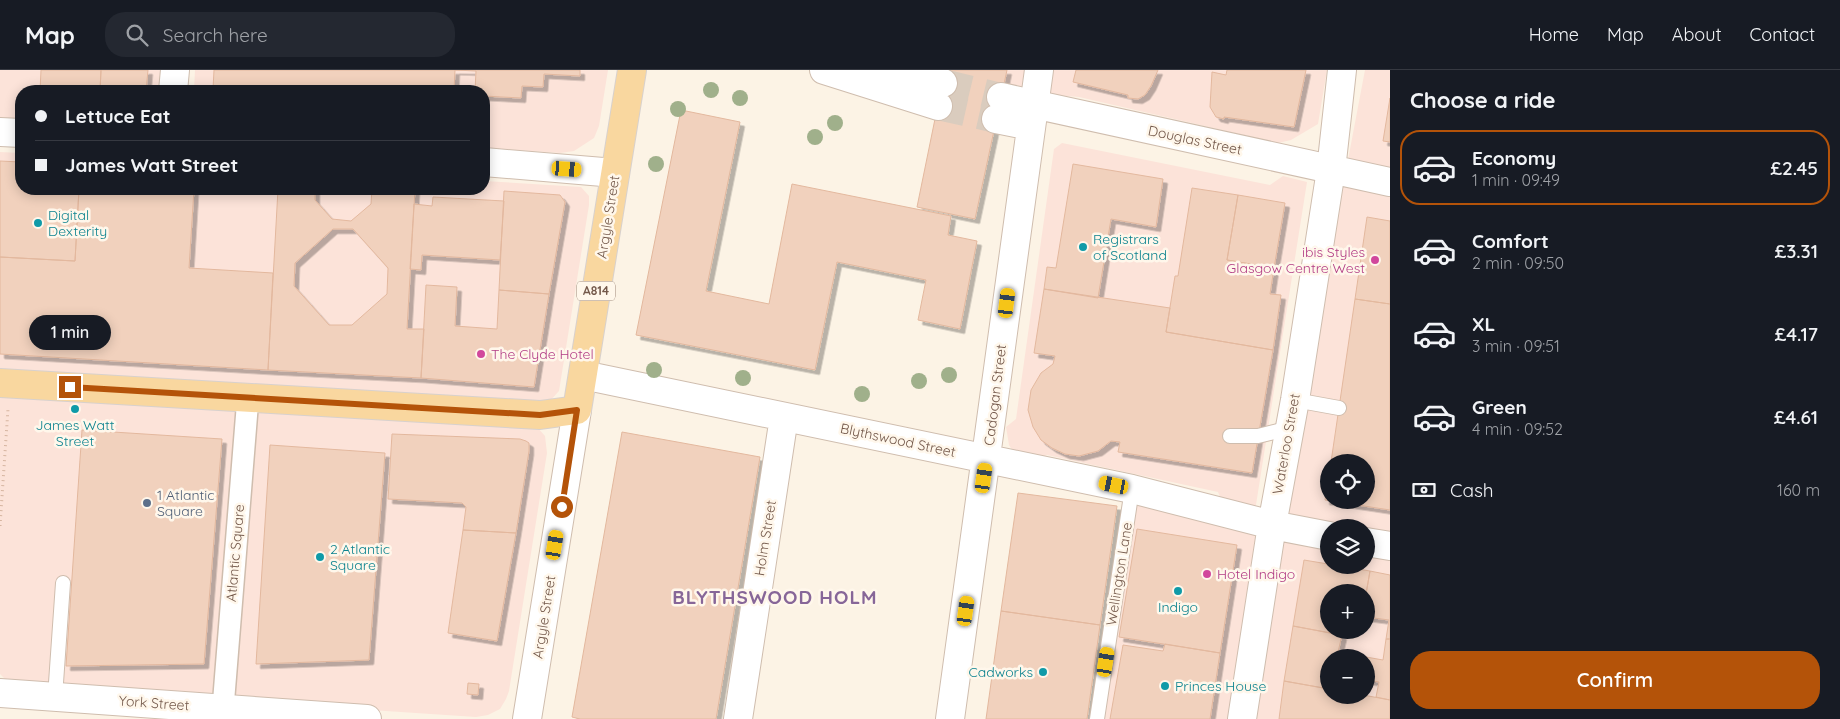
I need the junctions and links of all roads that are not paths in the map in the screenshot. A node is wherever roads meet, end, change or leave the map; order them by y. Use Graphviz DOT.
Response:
graph roads {
  1 [pos="175,70"];
  2 [pos="632,70"];
  3 [pos="824,70"];
  4 [pos="841,70"];
  5 [pos="1039,70"];
  6 [pos="1342,70"];
  7 [pos="1355,70"];
  8 [pos="174,85"];
  9 [pos="999,108"];
  10 [pos="1032,115"];
  11 [pos="0,132"];
  12 [pos="15,133"];
  13 [pos="490,163"];
  14 [pos="1330,170"];
  15 [pos="615,173"];
  16 [pos="1390,182"];
  17 [pos="583,375"];
  18 [pos="5,383"];
  19 [pos="248,397"];
  20 [pos="1295,400"];
  21 [pos="1339,408"];
  22 [pos="577,410"];
  23 [pos="784,416"];
  24 [pos="1290,428"];
  25 [pos="1230,436"];
  26 [pos="987,459"];
  27 [pos="1132,489"];
  28 [pos="1272,525"];
  29 [pos="1320,534"];
  30 [pos="1375,544"];
  31 [pos="1390,546"];
  32 [pos="63,583"];
  33 [pos="0,693"];
  34 [pos="55,697"];
  35 [pos="223,708"];
  36 [pos="367,719"];
  37 [pos="527,719"];
  38 [pos="738,719"];
  39 [pos="950,719"];
  40 [pos="1097,719"];
  41 [pos="1242,719"];
  1 -- 8 [label="street"];
  2 -- 15 [label="main road, Argyle Street / A814"];
  3 -- 4 [label="street"];
  5 -- 10 [label="street, Cadogan Street"];
  6 -- 14 [label="street, Waterloo Street"];
  7 -- 14 [label="street, Waterloo Street"];
  9 -- 10 [label="street, Douglas Street"];
  10 -- 14 [label="street, Douglas Street"];
  10 -- 26 [label="street, Cadogan Street"];
  11 -- 12 [label="street"];
  13 -- 15 [label="street"];
  14 -- 16 [label="street, Douglas Street"];
  14 -- 20 [label="street, Waterloo Street"];
  15 -- 17 [label="main road, Argyle Street / A814"];
  17 -- 22 [label="main road, Argyle Street / A814"];
  17 -- 23 [label="street, Blythswood Street"];
  18 -- 19 [label="main road"];
  19 -- 22 [label="main road"];
  19 -- 35 [label="street, Atlantic Square"];
  20 -- 21 [label="lane"];
  20 -- 24 [label="street, Waterloo Street"];
  22 -- 37 [label="street, Argyle Street"];
  23 -- 26 [label="street, Blythswood Street"];
  23 -- 38 [label="street, Holm Street"];
  24 -- 25 [label="lane"];
  24 -- 28 [label="street, Waterloo Street"];
  26 -- 27 [label="street, Blythswood Street"];
  26 -- 39 [label="street, Cadogan Street"];
  27 -- 28 [label="street, Blythswood Street"];
  27 -- 40 [label="lane, Wellington Lane"];
  28 -- 29 [label="street, Blythswood Street"];
  28 -- 41 [label="street, Waterloo Street"];
  30 -- 31 [label="street"];
  32 -- 34 [label="lane"];
  33 -- 34 [label="street, York Street"];
  34 -- 35 [label="street, York Street"];
  35 -- 36 [label="street, York Street"];
}
